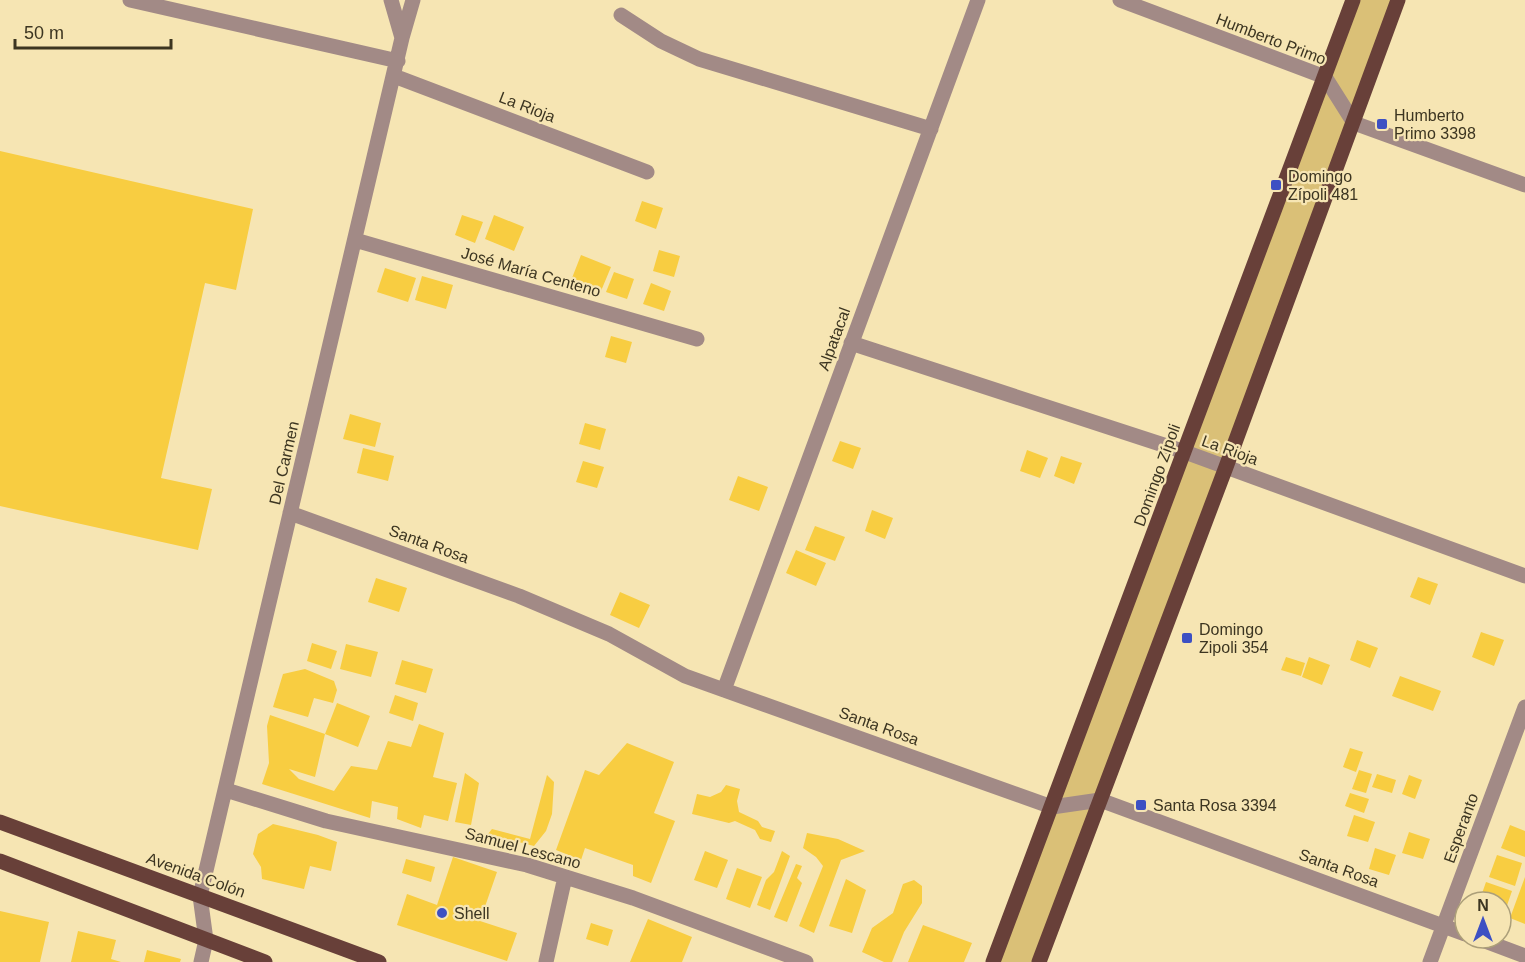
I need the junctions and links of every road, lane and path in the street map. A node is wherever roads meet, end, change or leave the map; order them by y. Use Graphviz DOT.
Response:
graph roads {
  1 [pos="130,0"];
  2 [pos="391,0"];
  3 [pos="413,0"];
  4 [pos="978,0"];
  5 [pos="1120,0"];
  6 [pos="1353,0"];
  7 [pos="1398,0"];
  8 [pos="621,15"];
  9 [pos="402,39"];
  10 [pos="398,61"];
  11 [pos="394,76"];
  12 [pos="1324,77"];
  13 [pos="1354,123"];
  14 [pos="930,129"];
  15 [pos="647,172"];
  16 [pos="1525,185"];
  17 [pos="355,240"];
  18 [pos="697,339"];
  19 [pos="851,343"];
  20 [pos="1185,452"];
  21 [pos="1226,467"];
  22 [pos="290,513"];
  23 [pos="1525,576"];
  24 [pos="724,690"];
  25 [pos="1525,707"];
  26 [pos="226,790"];
  27 [pos="1100,800"];
  28 [pos="1052,807"];
  29 [pos="0,822"];
  30 [pos="0,861"];
  31 [pos="565,877"];
  32 [pos="200,896"];
  33 [pos="1444,926"];
  34 [pos="1453,929"];
  35 [pos="206,940"];
  36 [pos="1509,950"];
  37 [pos="1525,956"];
  38 [pos="201,962"];
  39 [pos="265,962"];
  40 [pos="379,962"];
  41 [pos="546,962"];
  42 [pos="806,962"];
  43 [pos="993,962"];
  44 [pos="1039,962"];
  45 [pos="1430,962"];
  1 -- 10 [label="street"];
  2 -- 9 [label="street, Del Carmen"];
  3 -- 9 [label="street, Del Carmen"];
  4 -- 14 [label="street, Alpatacal"];
  5 -- 12 [label="street, Humberto Primo"];
  6 -- 12 [label="main road, Domingo Zípoli"];
  7 -- 13 [label="main road"];
  8 -- 14 [label="street"];
  9 -- 10 [label="street, Del Carmen"];
  10 -- 11 [label="street, Del Carmen"];
  11 -- 15 [label="street, La Rioja"];
  11 -- 17 [label="street, Del Carmen"];
  12 -- 13 [label="street, Humberto Primo"];
  12 -- 20 [label="main road, Domingo Zípoli"];
  13 -- 16 [label="street"];
  13 -- 21 [label="main road"];
  14 -- 19 [label="street, Alpatacal"];
  17 -- 18 [label="street, José María Centeno"];
  17 -- 22 [label="street, Del Carmen"];
  19 -- 20 [label="street, La Rioja"];
  19 -- 24 [label="street, Alpatacal"];
  20 -- 21 [label="street, La Rioja"];
  20 -- 28 [label="main road, Domingo Zípoli"];
  21 -- 23 [label="street, La Rioja"];
  21 -- 27 [label="main road"];
  22 -- 24 [label="street, Santa Rosa"];
  22 -- 26 [label="street, Del Carmen"];
  24 -- 28 [label="street, Santa Rosa"];
  25 -- 33 [label="street, Esperanto"];
  26 -- 31 [label="street, Samuel Lescano"];
  26 -- 32 [label="street, Del Carmen"];
  27 -- 28 [label="street, Santa Rosa"];
  27 -- 33 [label="street, Santa Rosa"];
  27 -- 44 [label="main road"];
  28 -- 43 [label="main road, Domingo Zípoli"];
  29 -- 32 [label="main road, Avenida Colón"];
  30 -- 35 [label="main road"];
  31 -- 41 [label="street"];
  31 -- 42 [label="street, Samuel Lescano"];
  32 -- 35 [label="street"];
  32 -- 40 [label="main road, Avenida Colón"];
  33 -- 34 [label="street, Santa Rosa"];
  33 -- 45 [label="street, Esperanto"];
  35 -- 38 [label="street"];
  35 -- 39 [label="main road"];
  36 -- 37 [label="street"];
}
